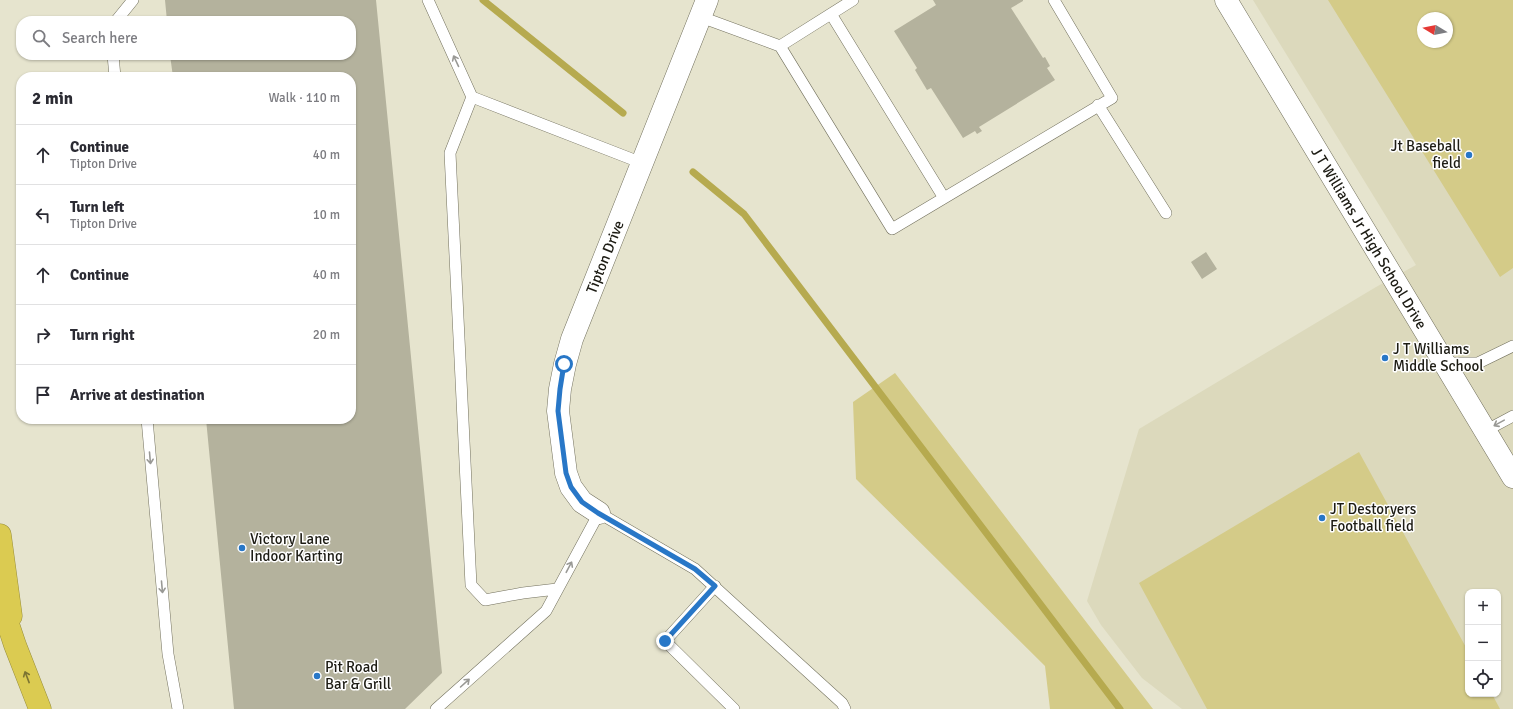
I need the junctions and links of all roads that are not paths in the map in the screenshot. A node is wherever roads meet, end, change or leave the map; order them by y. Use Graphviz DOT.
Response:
graph roads {
  1 [pos="133,0"];
  2 [pos="428,0"];
  3 [pos="853,0"];
  4 [pos="1054,0"];
  5 [pos="1226,0"];
  6 [pos="704,8"];
  7 [pos="831,14"];
  8 [pos="120,16"];
  9 [pos="780,46"];
  10 [pos="113,60"];
  11 [pos="115,72"];
  12 [pos="472,97"];
  13 [pos="1098,105"];
  14 [pos="642,163"];
  15 [pos="944,198"];
  16 [pos="1166,213"];
  17 [pos="1513,346"];
  18 [pos="1444,363"];
  19 [pos="1513,416"];
  20 [pos="146,424"];
  21 [pos="1485,431"];
  22 [pos="1513,477"];
  23 [pos="598,513"];
  24 [pos="0,535"];
  25 [pos="715,586"];
  26 [pos="557,589"];
  27 [pos="0,600"];
  28 [pos="15,645"];
  29 [pos="40,709"];
  30 [pos="178,709"];
  31 [pos="436,709"];
  32 [pos="734,709"];
  33 [pos="845,709"];
  1 -- 8 [label="lane"];
  12 -- 2 [label="lane, one-way"];
  3 -- 7 [label="lane"];
  4 -- 13 [label="lane"];
  5 -- 18 [label="street, J T Williams Jr High School Drive"];
  6 -- 9 [label="lane"];
  6 -- 14 [label="street, Tipton Drive"];
  7 -- 9 [label="lane"];
  7 -- 15 [label="lane"];
  9 -- 15 [label="lane"];
  10 -- 11 [label="lane"];
  12 -- 14 [label="lane"];
  12 -- 26 [label="lane"];
  13 -- 15 [label="lane"];
  13 -- 16 [label="lane"];
  14 -- 23 [label="street, Tipton Drive"];
  17 -- 18 [label="lane"];
  18 -- 21 [label="street, J T Williams Jr High School Drive"];
  19 -- 21 [label="lane, one-way"];
  20 -- 30 [label="lane, one-way"];
  21 -- 22 [label="street, J T Williams Jr High School Drive"];
  23 -- 25 [label="lane"];
  26 -- 23 [label="lane, one-way"];
  24 -- 28 [label="highway"];
  25 -- 32 [label="lane"];
  25 -- 33 [label="lane"];
  31 -- 26 [label="lane, one-way"];
  27 -- 28 [label="highway"];
  29 -- 28 [label="highway, one-way"];
}
